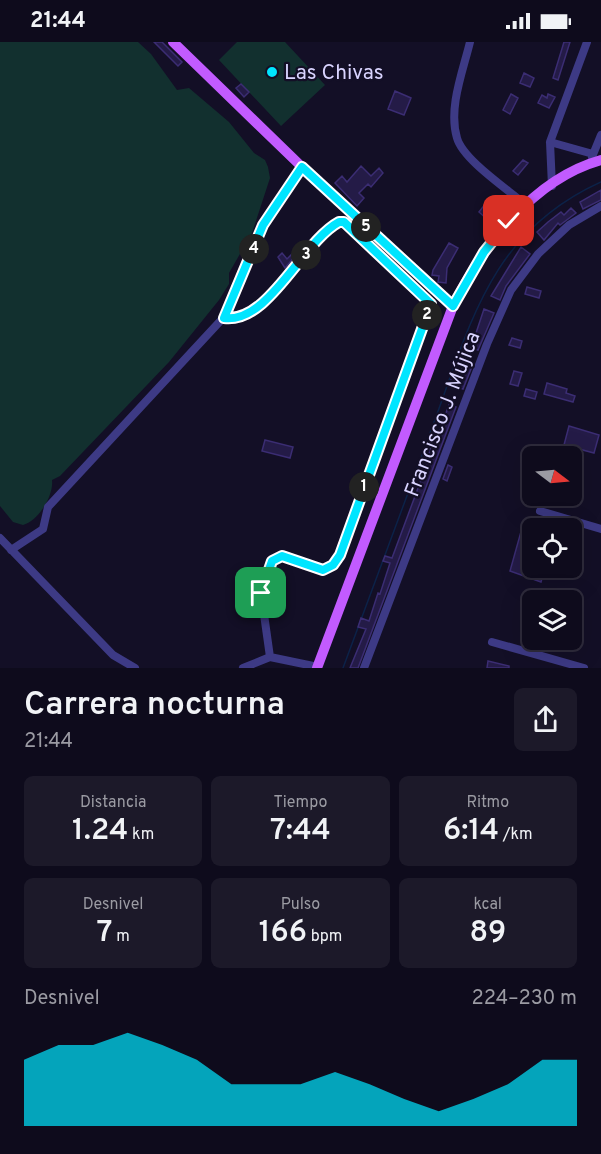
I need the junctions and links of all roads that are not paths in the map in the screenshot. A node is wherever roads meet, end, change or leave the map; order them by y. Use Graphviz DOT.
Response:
graph roads {
  1 [pos="173,42"];
  2 [pos="470,42"];
  3 [pos="587,42"];
  4 [pos="601,135"];
  5 [pos="550,142"];
  6 [pos="595,159"];
  7 [pos="302,167"];
  8 [pos="552,186"];
  9 [pos="527,206"];
  10 [pos="601,206"];
  11 [pos="453,306"];
  12 [pos="224,318"];
  13 [pos="540,511"];
  14 [pos="601,529"];
  15 [pos="0,538"];
  16 [pos="11,550"];
  17 [pos="492,642"];
  18 [pos="270,657"];
  19 [pos="318,667"];
  20 [pos="135,668"];
  21 [pos="243,668"];
  22 [pos="364,668"];
  23 [pos="584,668"];
  1 -- 7 [label="main road"];
  2 -- 9 [label="street"];
  3 -- 5 [label="street"];
  4 -- 6 [label="street"];
  5 -- 6 [label="street"];
  5 -- 8 [label="street"];
  6 -- 8 [label="main road"];
  7 -- 11 [label="main road"];
  7 -- 12 [label="street"];
  8 -- 9 [label="main road"];
  9 -- 11 [label="main road"];
  10 -- 22 [label="street, Francisco J. Mújica"];
  11 -- 19 [label="main road"];
  12 -- 16 [label="street"];
  12 -- 18 [label="street"];
  13 -- 14 [label="street"];
  15 -- 16 [label="street"];
  16 -- 20 [label="street"];
  17 -- 23 [label="street"];
  18 -- 19 [label="street"];
  18 -- 21 [label="street"];
}
